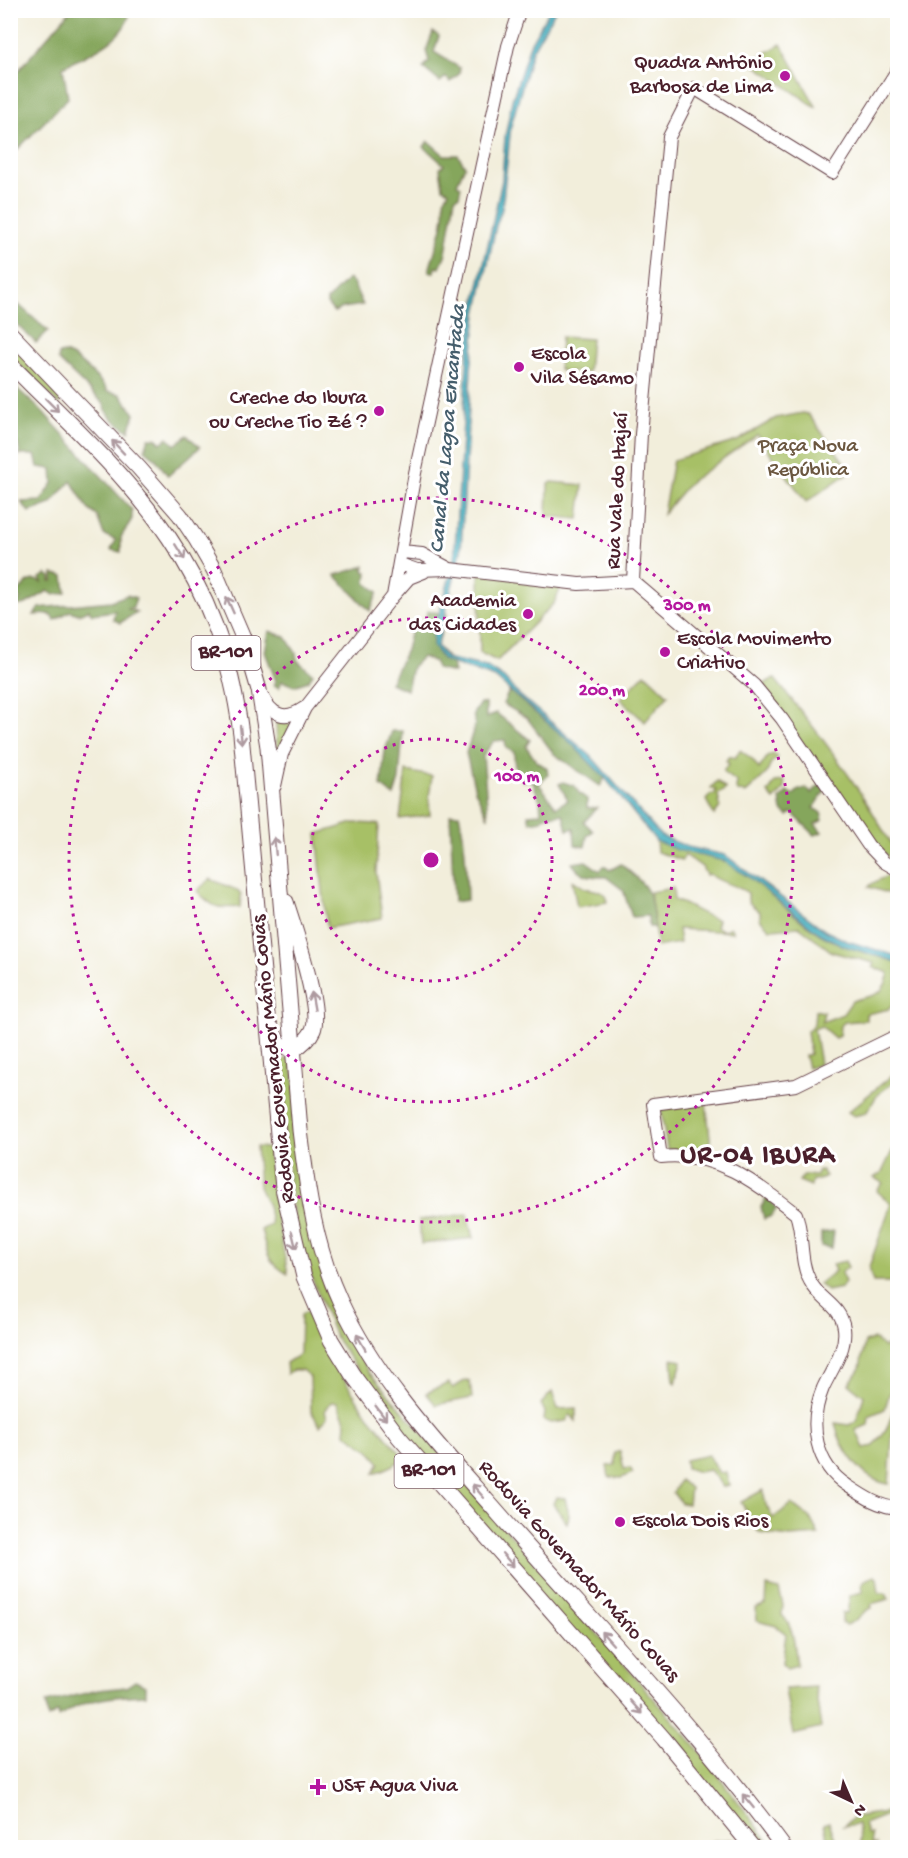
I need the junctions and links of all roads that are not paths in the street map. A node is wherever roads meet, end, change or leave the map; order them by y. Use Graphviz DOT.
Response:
graph roads {
  1 [pos="520,10"];
  2 [pos="897,69"];
  3 [pos="10,333"];
  4 [pos="10,364"];
  5 [pos="407,518"];
  6 [pos="401,558"];
  7 [pos="431,564"];
  8 [pos="633,581"];
  9 [pos="393,596"];
  10 [pos="259,690"];
  11 [pos="305,708"];
  12 [pos="271,805"];
  13 [pos="897,870"];
  14 [pos="279,886"];
  15 [pos="267,1016"];
  16 [pos="897,1035"];
  17 [pos="293,1054"];
  18 [pos="271,1059"];
  19 [pos="894,1508"];
  20 [pos="753,1848"];
  21 [pos="784,1848"];
  1 -- 5 [label="main road"];
  2 -- 8 [label="main road, Rua Vale do Itajaí"];
  10 -- 3 [label="highway, Rodovia Governador Mário Covas / BR-101, one-way"];
  4 -- 15 [label="highway, Rodovia Governador Mário Covas / BR-101, one-way"];
  5 -- 6 [label="main road"];
  5 -- 7 [label="main road"];
  6 -- 7 [label="main road"];
  6 -- 9 [label="main road"];
  7 -- 8 [label="main road"];
  7 -- 9 [label="main road"];
  8 -- 13 [label="main road, Rua Vale do Itajaí"];
  9 -- 11 [label="main road"];
  10 -- 11 [label="main road"];
  10 -- 12 [label="highway, Rodovia Governador Mário Covas / BR-101"];
  11 -- 12 [label="main road"];
  14 -- 12 [label="highway, Rodovia Governador Mário Covas / BR-101, one-way"];
  14 -- 17 [label="highway, Rodovia Governador Mário Covas / BR-101"];
  17 -- 14 [label="highway, one-way"];
  15 -- 17 [label="highway"];
  15 -- 18 [label="highway, Rodovia Governador Mário Covas / BR-101"];
  16 -- 19 [label="main road"];
  17 -- 18 [label="highway"];
  21 -- 17 [label="highway, Rodovia Governador Mário Covas / BR-101, one-way"];
  18 -- 20 [label="highway, Rodovia Governador Mário Covas / BR-101, one-way"];
}
